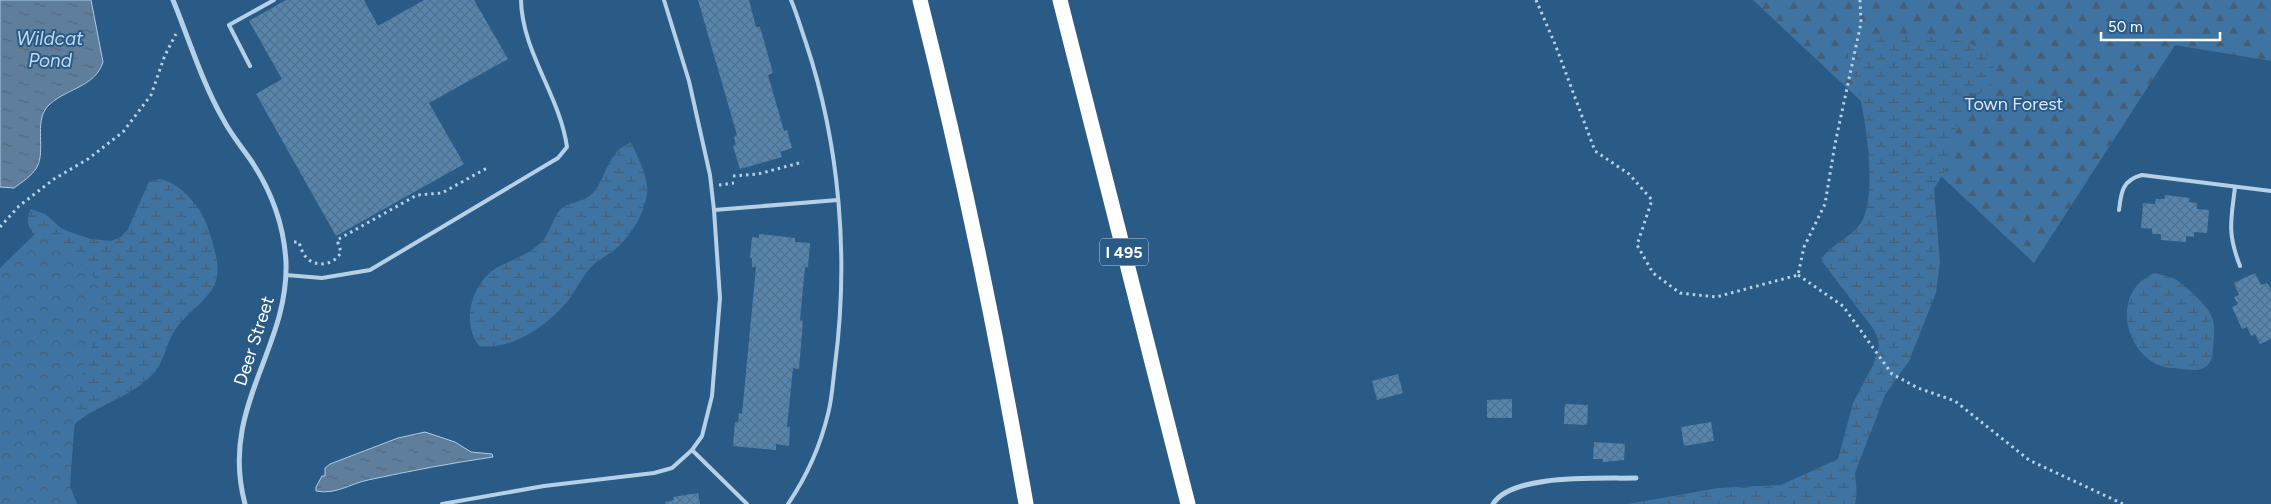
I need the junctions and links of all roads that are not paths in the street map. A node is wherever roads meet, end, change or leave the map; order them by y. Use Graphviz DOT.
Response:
graph roads {
  1 [pos="181,0"];
  2 [pos="274,0"];
  3 [pos="521,0"];
  4 [pos="664,0"];
  5 [pos="791,0"];
  6 [pos="920,0"];
  7 [pos="1060,0"];
  8 [pos="174,2"];
  9 [pos="250,66"];
  10 [pos="2235,187"];
  11 [pos="2271,191"];
  12 [pos="838,200"];
  13 [pos="714,210"];
  14 [pos="2119,210"];
  15 [pos="2240,266"];
  16 [pos="286,275"];
  17 [pos="692,450"];
  18 [pos="1636,478"];
  19 [pos="245,504"];
  20 [pos="442,504"];
  21 [pos="747,504"];
  22 [pos="788,504"];
  23 [pos="1026,504"];
  24 [pos="1188,504"];
  25 [pos="1493,504"];
  1 -- 8 [label="lane"];
  2 -- 9 [label="lane"];
  3 -- 16 [label="lane"];
  4 -- 13 [label="lane"];
  5 -- 12 [label="lane"];
  6 -- 23 [label="highway"];
  7 -- 24 [label="highway, I 495"];
  8 -- 16 [label="street, Deer Street"];
  10 -- 11 [label="lane"];
  10 -- 14 [label="lane"];
  10 -- 15 [label="lane"];
  12 -- 13 [label="lane"];
  12 -- 22 [label="lane"];
  13 -- 17 [label="lane"];
  16 -- 19 [label="street, Deer Street"];
  17 -- 20 [label="lane"];
  17 -- 21 [label="lane"];
  18 -- 25 [label="street"];
}
